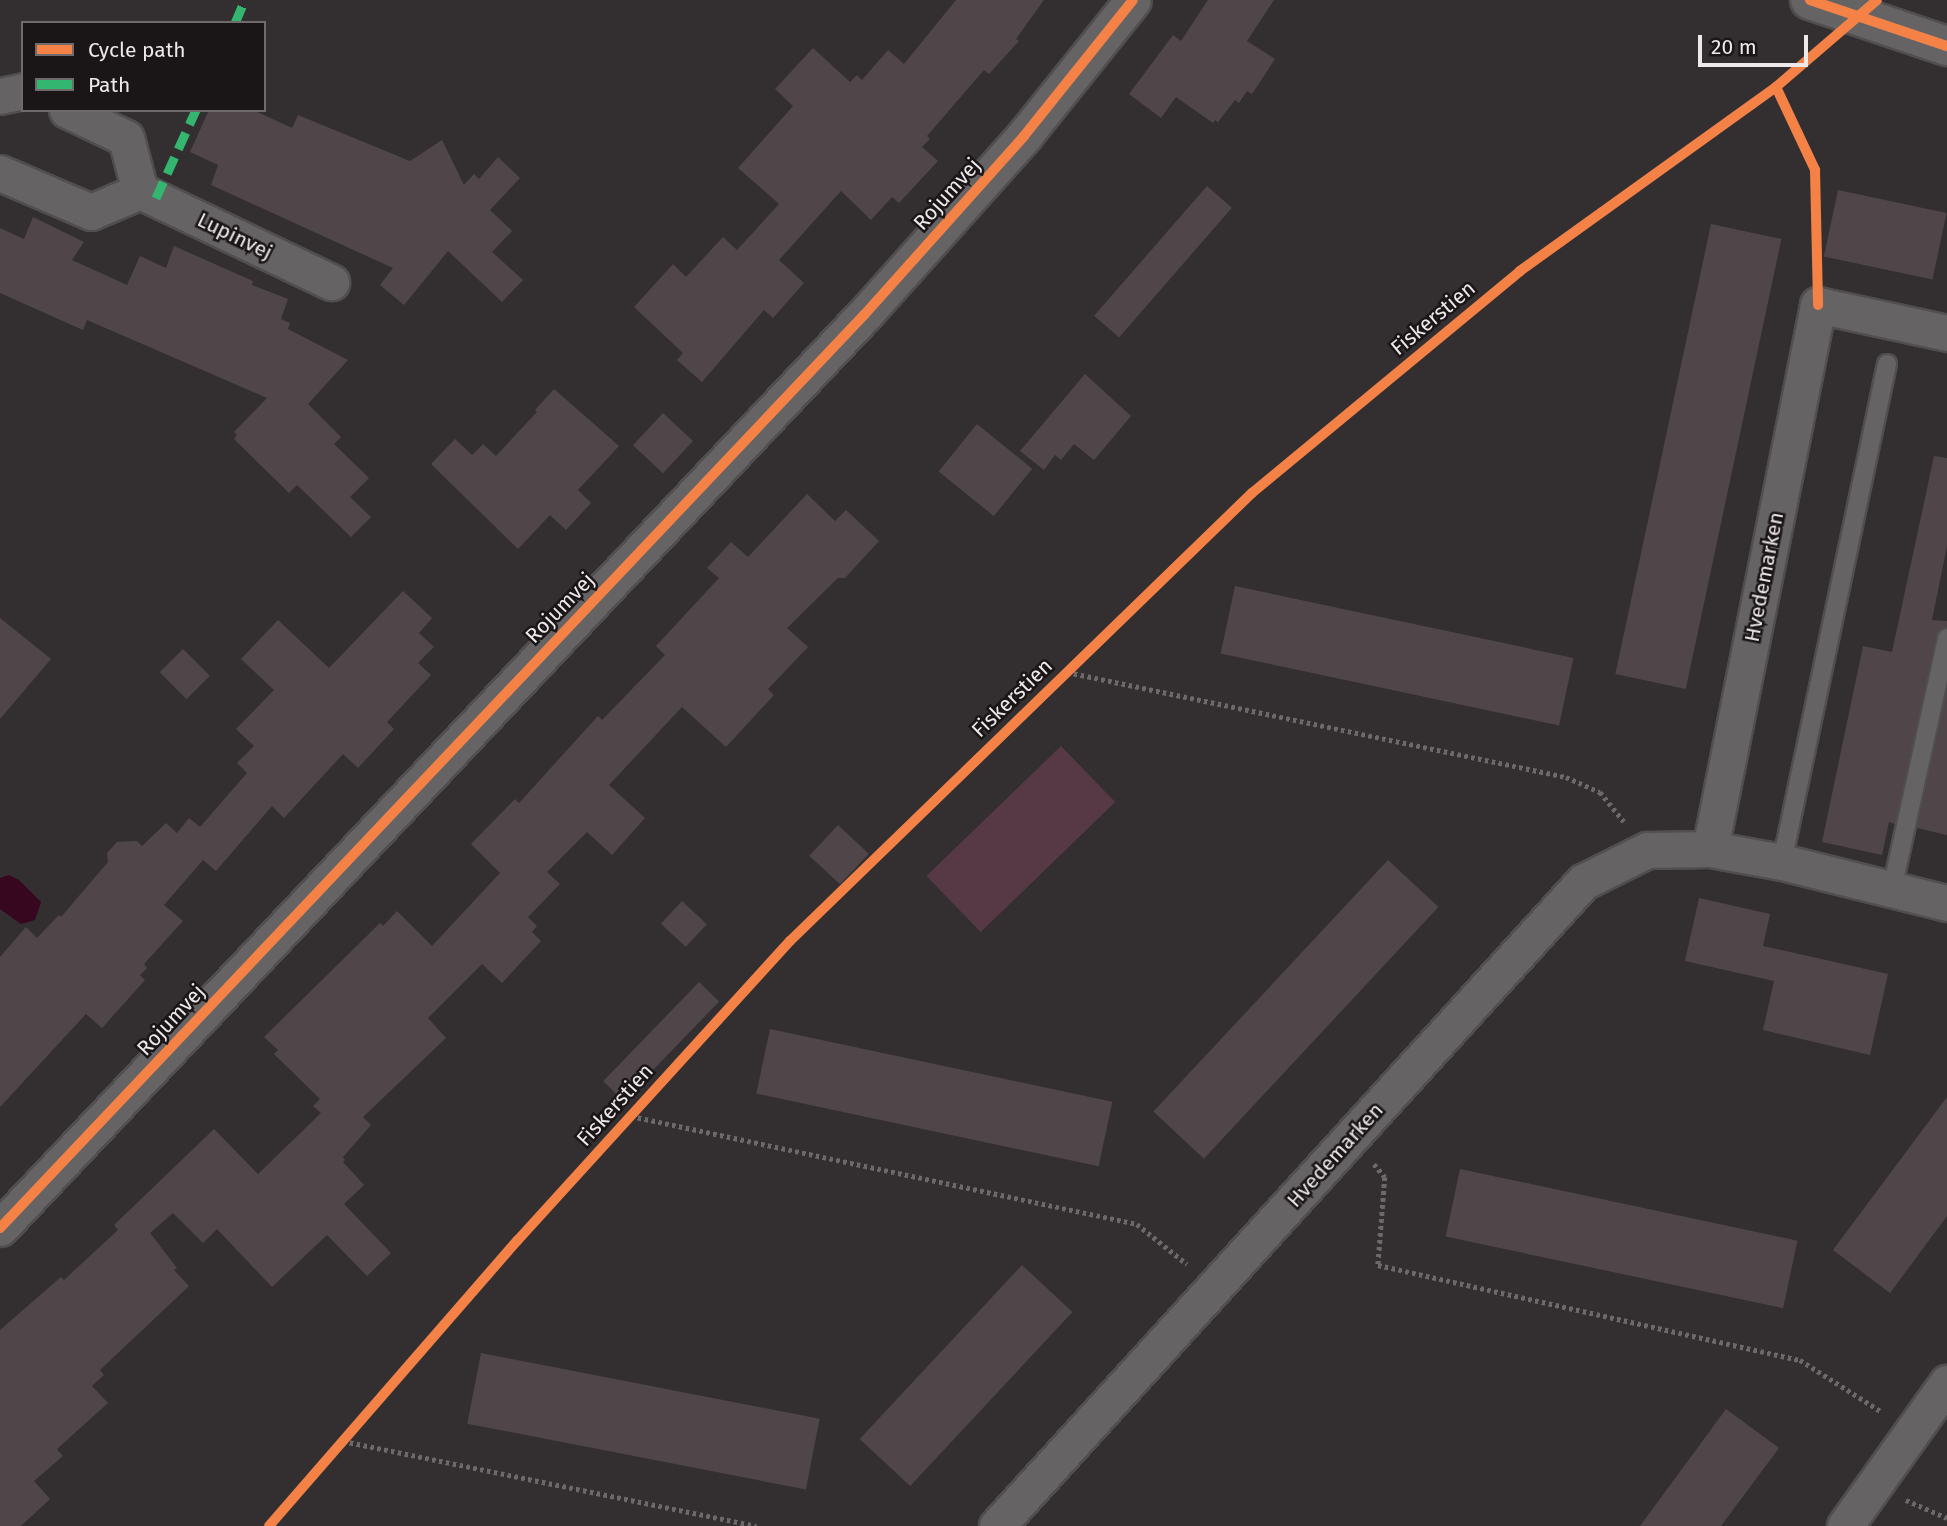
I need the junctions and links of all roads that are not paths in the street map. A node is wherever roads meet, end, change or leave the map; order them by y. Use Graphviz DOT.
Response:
graph roads {
  1 [pos="1133,0"];
  2 [pos="1810,0"];
  3 [pos="1947,46"];
  4 [pos="21,91"];
  5 [pos="0,96"];
  6 [pos="71,112"];
  7 [pos="0,173"];
  8 [pos="140,191"];
  9 [pos="331,282"];
  10 [pos="1947,333"];
  11 [pos="1887,364"];
  12 [pos="1947,638"];
  13 [pos="1710,849"];
  14 [pos="1782,862"];
  15 [pos="1892,889"];
  16 [pos="1947,903"];
  17 [pos="0,1228"];
  18 [pos="1947,1383"];
  19 [pos="997,1526"];
  20 [pos="1845,1526"];
  1 -- 17 [label="street, Rojumvej"];
  2 -- 3 [label="street"];
  4 -- 5 [label="street"];
  6 -- 8 [label="street"];
  7 -- 8 [label="street"];
  8 -- 9 [label="street, Lupinvej"];
  10 -- 13 [label="street, Hvedemarken"];
  11 -- 14 [label="lane"];
  12 -- 15 [label="lane"];
  13 -- 14 [label="street, Hvedemarken"];
  13 -- 19 [label="street, Hvedemarken"];
  14 -- 15 [label="street, Hvedemarken"];
  15 -- 16 [label="street, Hvedemarken"];
  18 -- 20 [label="street"];
}
